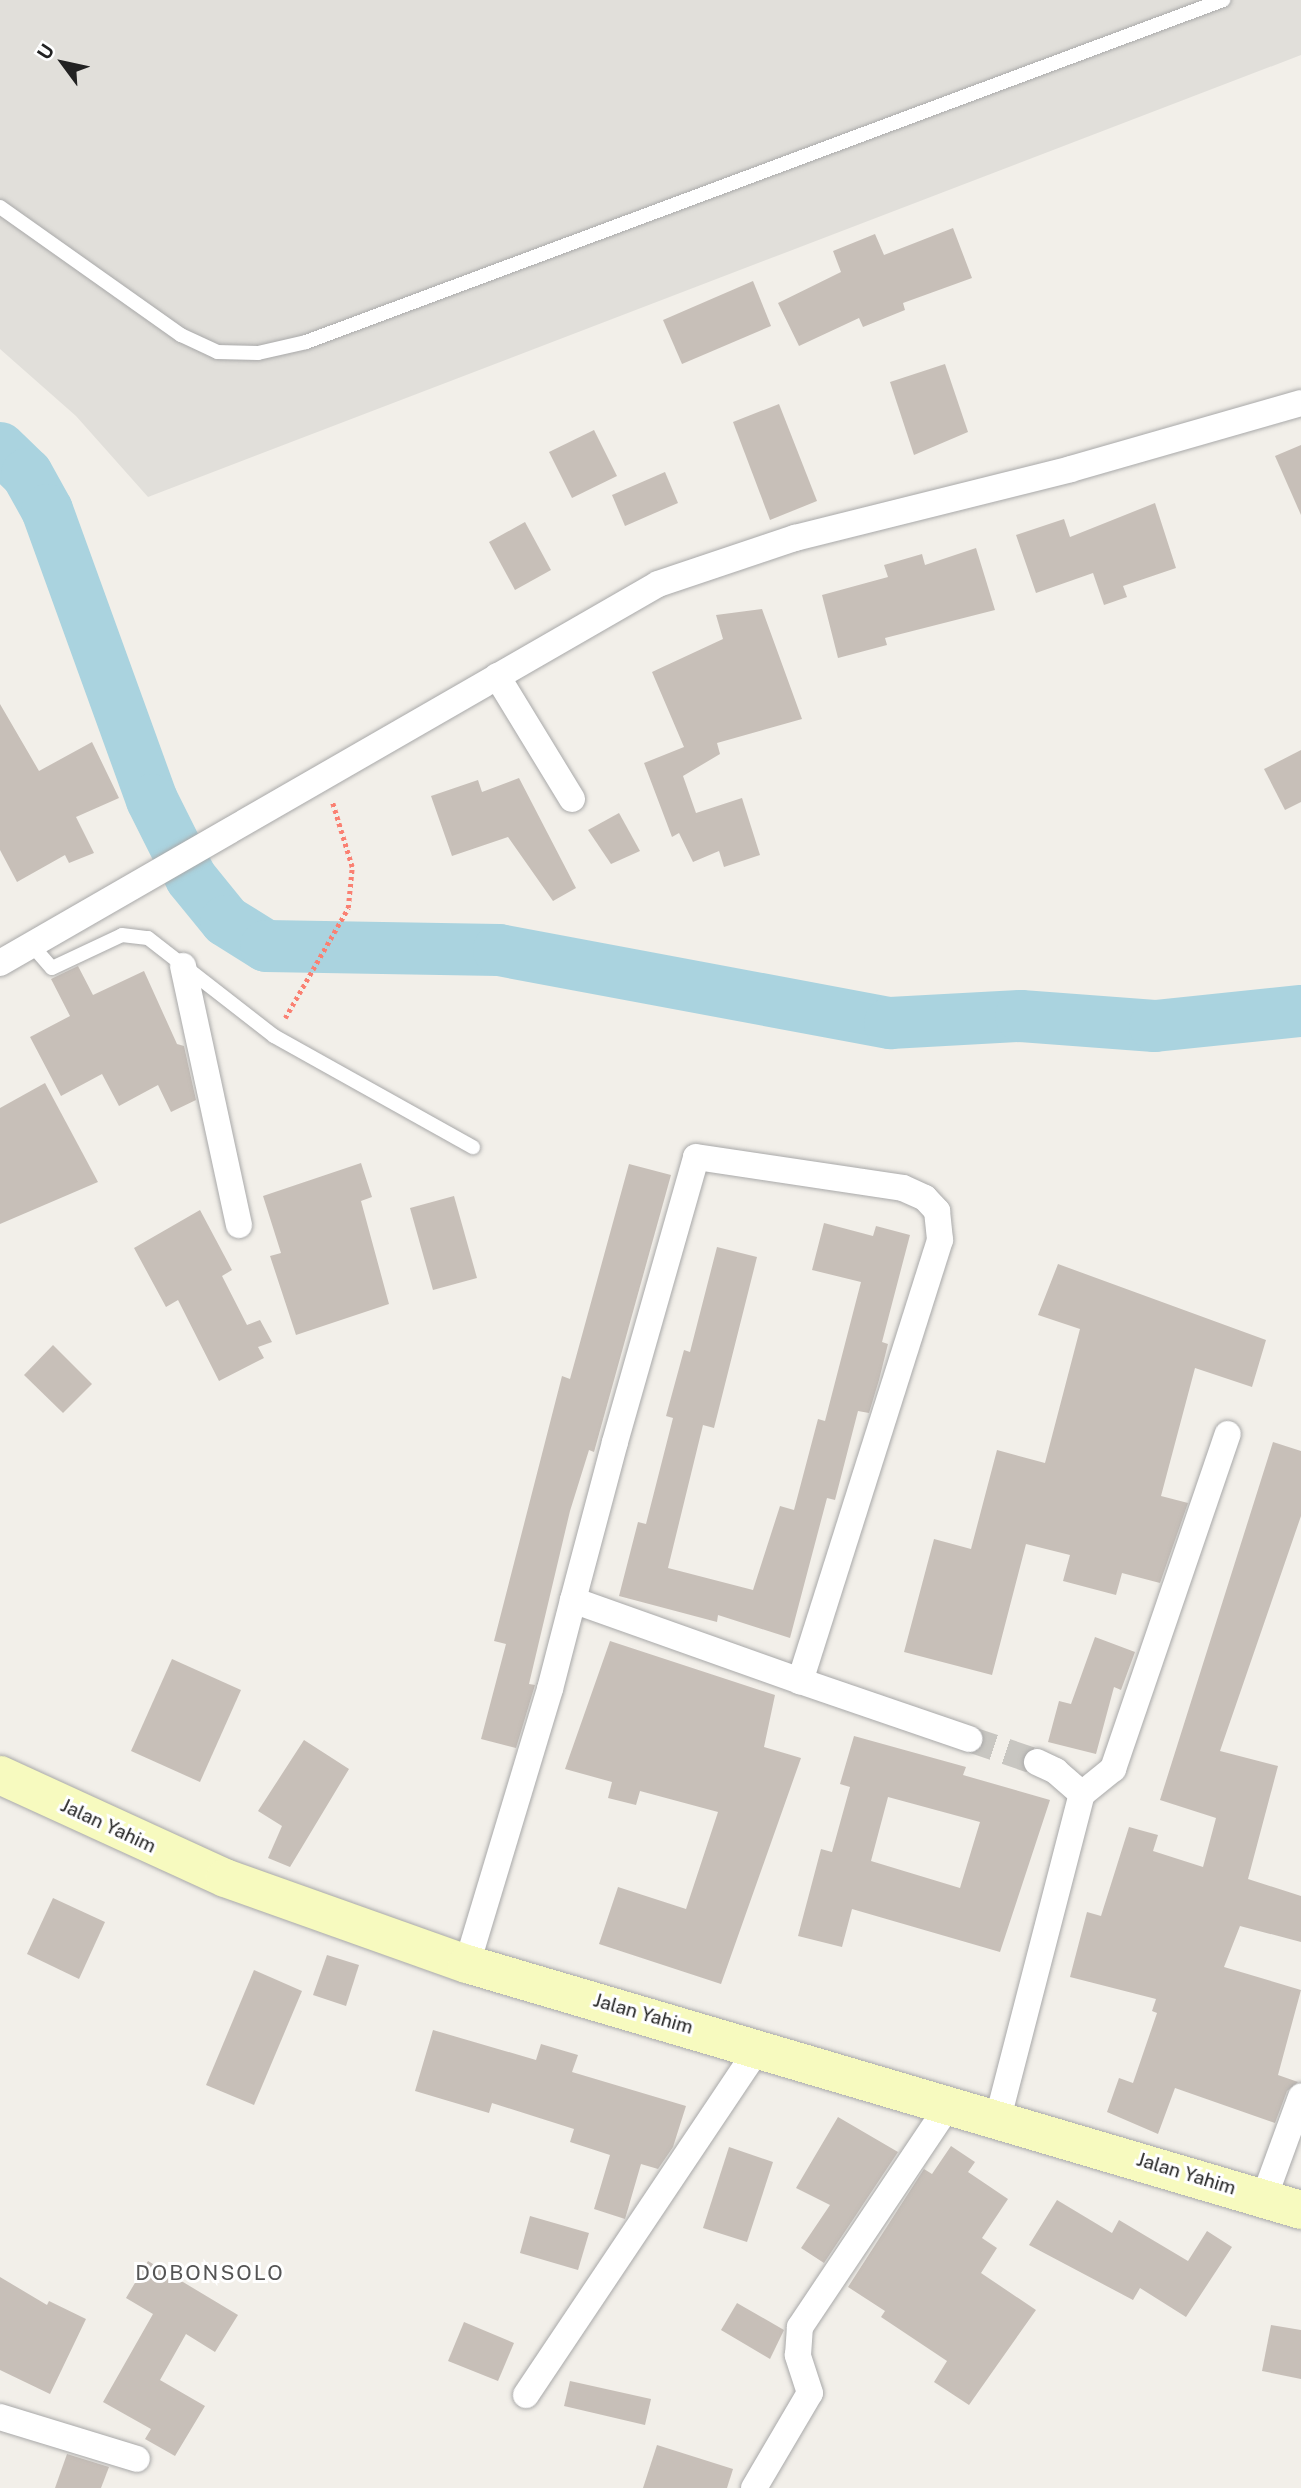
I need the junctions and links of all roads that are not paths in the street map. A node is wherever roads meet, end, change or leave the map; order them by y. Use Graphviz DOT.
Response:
graph roads {
  1 [pos="1223,0"];
  2 [pos="0,207"];
  3 [pos="1301,403"];
  4 [pos="497,676"];
  5 [pos="572,799"];
  6 [pos="30,943"];
  7 [pos="1,958"];
  8 [pos="183,966"];
  9 [pos="473,1147"];
  10 [pos="239,1225"];
  11 [pos="1228,1434"];
  12 [pos="573,1600"];
  13 [pos="800,1681"];
  14 [pos="970,1739"];
  15 [pos="1037,1762"];
  16 [pos="0,1775"];
  17 [pos="1082,1794"];
  18 [pos="467,1964"];
  19 [pos="759,2047"];
  20 [pos="1301,2097"];
  21 [pos="948,2106"];
  22 [pos="999,2118"];
  23 [pos="1264,2198"];
  24 [pos="1301,2210"];
  25 [pos="526,2396"];
  26 [pos="0,2417"];
  27 [pos="137,2459"];
  28 [pos="754,2488"];
  1 -- 2 [label="lane"];
  3 -- 4 [label="street"];
  4 -- 5 [label="street"];
  4 -- 6 [label="street"];
  6 -- 7 [label="street"];
  6 -- 8 [label="lane"];
  8 -- 9 [label="lane"];
  8 -- 10 [label="street"];
  11 -- 17 [label="street"];
  12 -- 13 [label="street"];
  12 -- 13 [label="street"];
  12 -- 18 [label="street"];
  13 -- 14 [label="street"];
  15 -- 17 [label="street"];
  16 -- 18 [label="street, Jalan Yahim"];
  17 -- 22 [label="street"];
  18 -- 19 [label="street, Jalan Yahim"];
  19 -- 21 [label="street, Jalan Yahim"];
  19 -- 25 [label="street"];
  20 -- 23 [label="street"];
  21 -- 22 [label="street, Jalan Yahim"];
  21 -- 28 [label="street"];
  22 -- 23 [label="street, Jalan Yahim"];
  23 -- 24 [label="street, Jalan Yahim"];
  26 -- 27 [label="street"];
}
